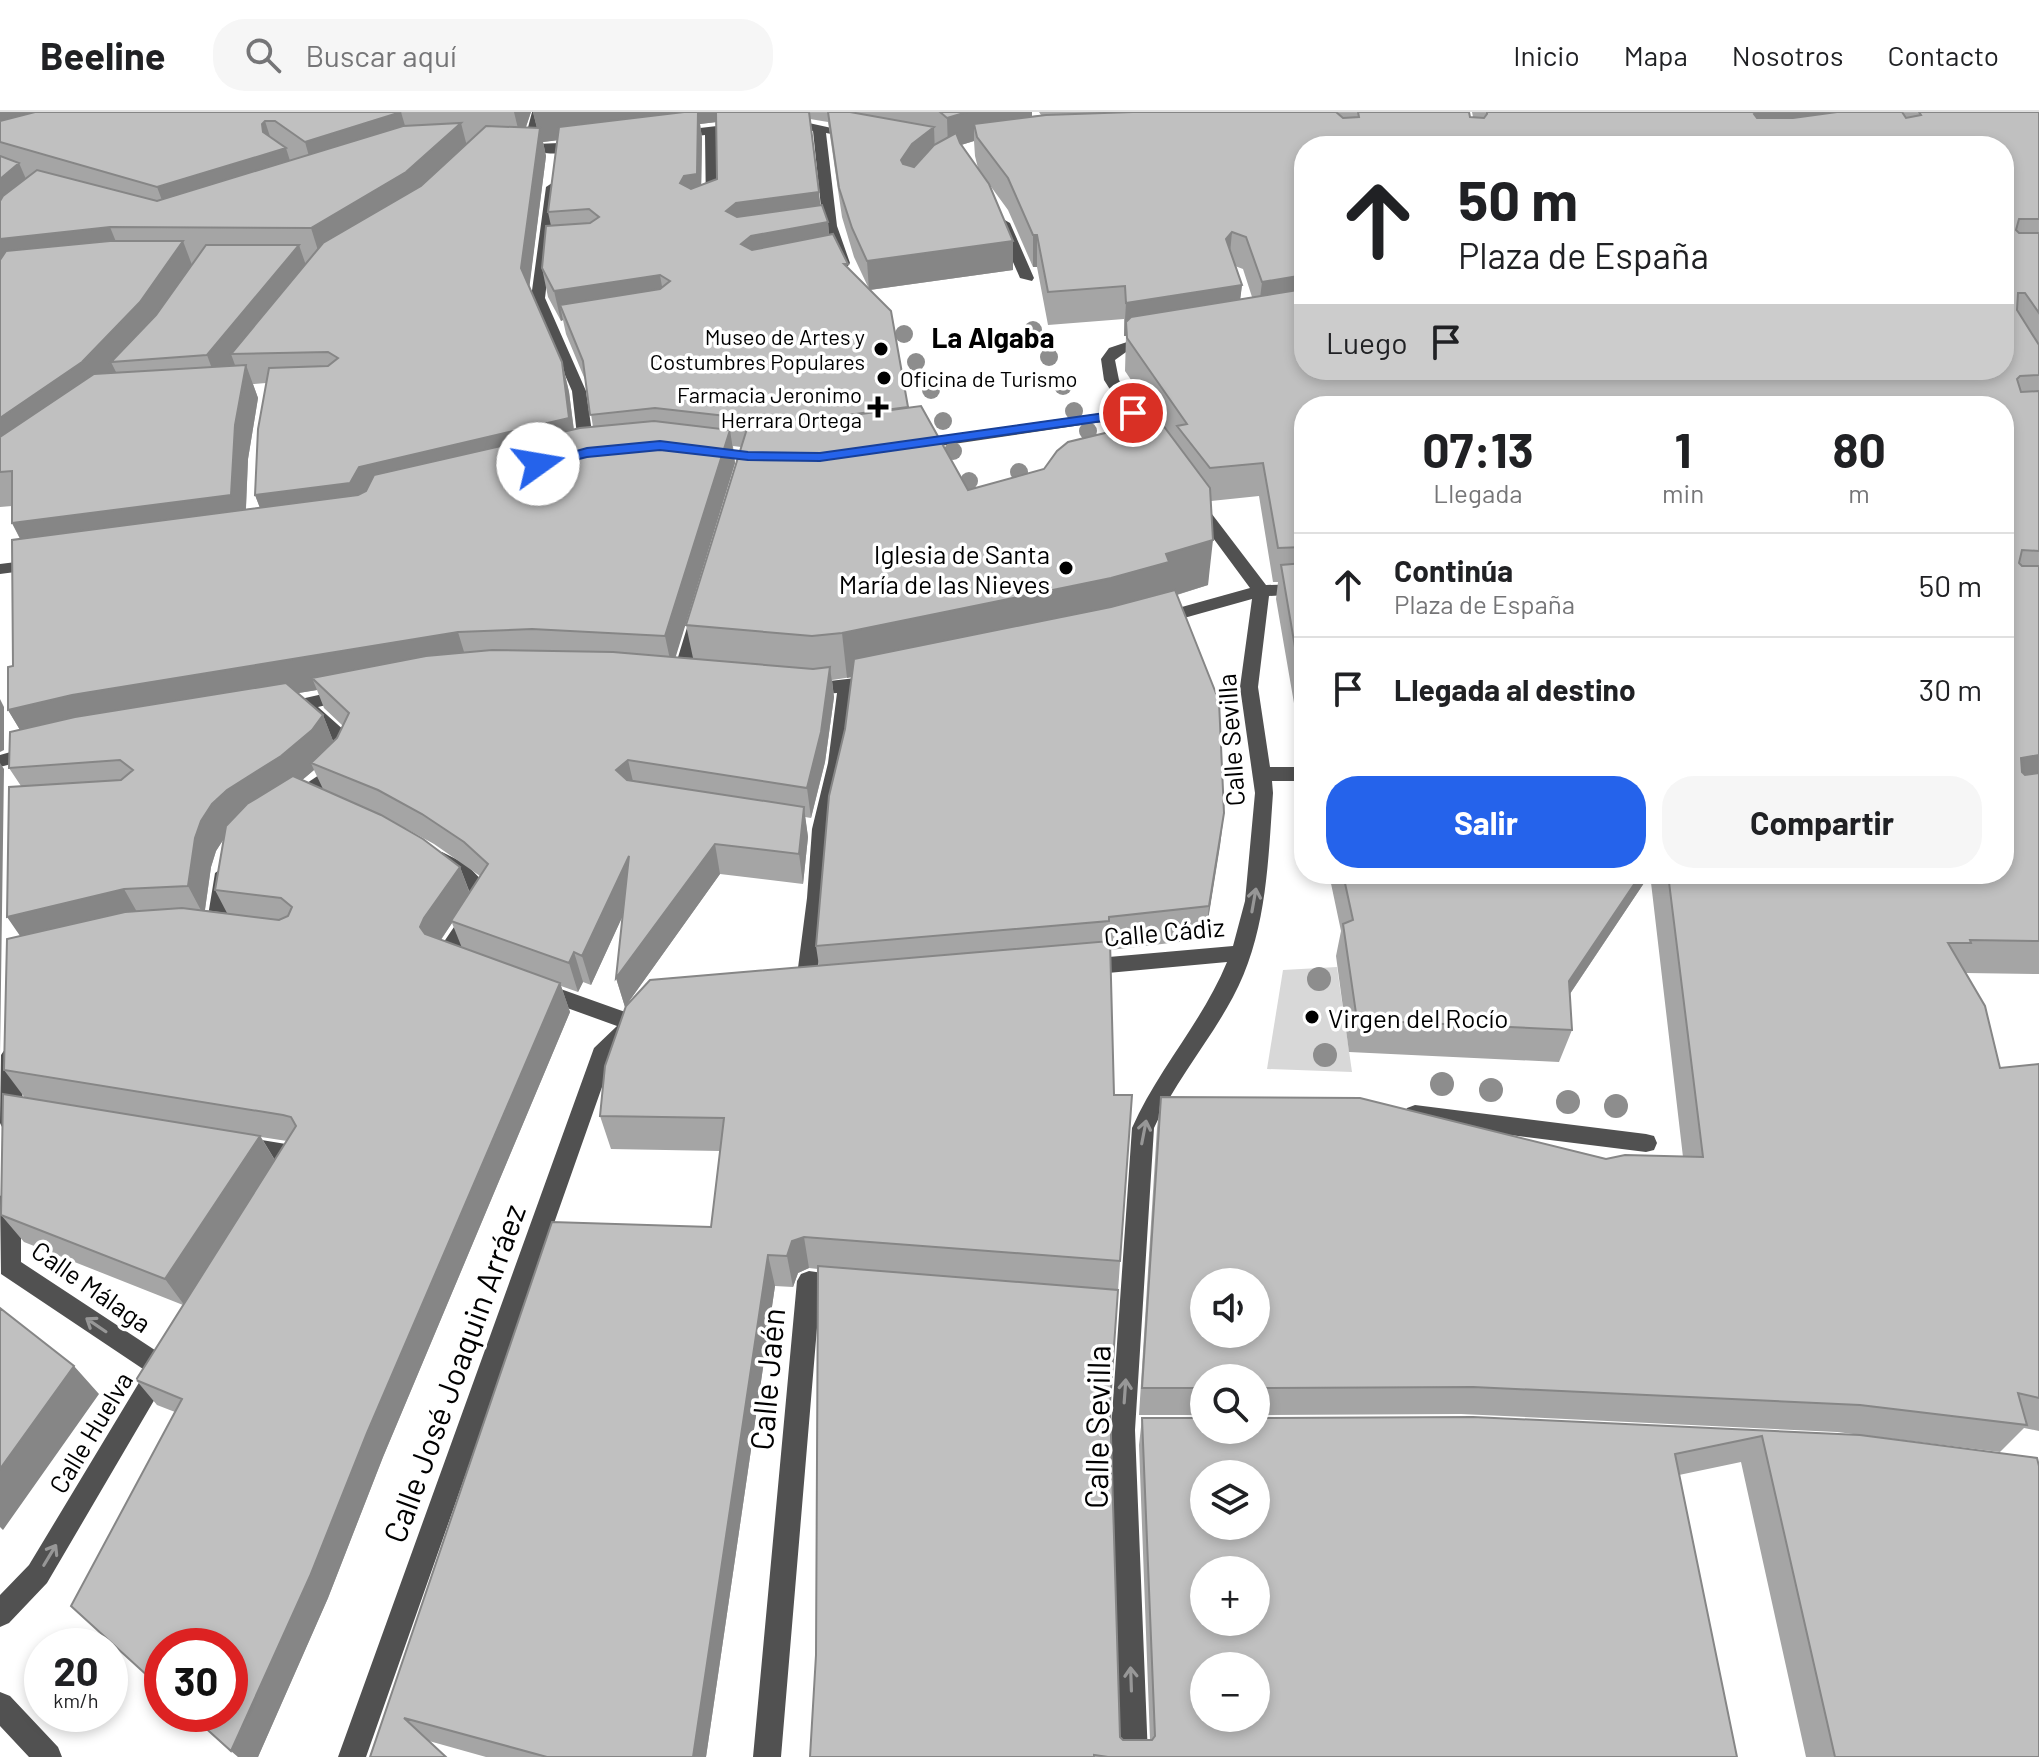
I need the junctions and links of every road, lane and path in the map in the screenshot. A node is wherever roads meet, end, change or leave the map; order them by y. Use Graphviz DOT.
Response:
graph roads {
  1 [pos="538,112"];
  2 [pos="742,112"];
  3 [pos="757,125"];
  4 [pos="819,128"];
  5 [pos="711,130"];
  6 [pos="864,136"];
  7 [pos="656,137"];
  8 [pos="600,144"];
  9 [pos="503,146"];
  10 [pos="529,146"];
  11 [pos="555,163"];
  12 [pos="694,211"];
  13 [pos="998,211"];
  14 [pos="830,226"];
  15 [pos="815,228"];
  16 [pos="847,272"];
  17 [pos="1027,278"];
  18 [pos="1162,336"];
  19 [pos="1133,413"];
  20 [pos="1149,437"];
  21 [pos="903,446"];
  22 [pos="588,453"];
  23 [pos="1182,485"];
  24 [pos="61,561"];
  25 [pos="11,573"];
  26 [pos="1294,589"];
  27 [pos="1261,591"];
  28 [pos="704,603"];
  29 [pos="1139,624"];
  30 [pos="682,677"];
  31 [pos="891,678"];
  32 [pos="847,687"];
  33 [pos="788,688"];
  34 [pos="359,692"];
  35 [pos="306,705"];
  36 [pos="264,711"];
  37 [pos="47,749"];
  38 [pos="11,752"];
  39 [pos="1262,774"];
  40 [pos="1294,774"];
  41 [pos="16,782"];
  42 [pos="307,796"];
  43 [pos="330,805"];
  44 [pos="282,806"];
  45 [pos="418,845"];
  46 [pos="228,852"];
  47 [pos="216,928"];
  48 [pos="1241,953"];
  49 [pos="474,965"];
  50 [pos="1069,968"];
  51 [pos="518,981"];
  52 [pos="805,991"];
  53 [pos="651,1003"];
  54 [pos="635,1024"];
  55 [pos="13,1034"];
  56 [pos="1155,1101"];
  57 [pos="1186,1103"];
  58 [pos="11,1108"];
  59 [pos="41,1112"];
  60 [pos="1391,1112"];
  61 [pos="11,1140"];
  62 [pos="222,1142"];
  63 [pos="1646,1143"];
  64 [pos="10,1172"];
  65 [pos="281,1182"];
  66 [pos="870,1286"];
  67 [pos="165,1362"];
  68 [pos="1123,1430"];
  69 [pos="1150,1430"];
  70 [pos="0,1614"];
  71 [pos="0,1706"];
  72 [pos="48,1757"];
  73 [pos="352,1757"];
  74 [pos="767,1757"];
  75 [pos="1134,1757"];
  1 -- 10 [label="street"];
  2 -- 3 [label="street"];
  3 -- 4 [label="street"];
  3 -- 5 [label="street"];
  4 -- 6 [label="street"];
  4 -- 14 [label="street"];
  5 -- 7 [label="street"];
  5 -- 12 [label="street"];
  8 -- 11 [label="street"];
  9 -- 10 [label="street"];
  10 -- 11 [label="street"];
  11 -- 22 [label="street"];
  13 -- 17 [label="street"];
  14 -- 15 [label="street"];
  14 -- 16 [label="street"];
  18 -- 19 [label="street"];
  19 -- 20 [label="street"];
  19 -- 21 [label="street"];
  23 -- 27 [label="street"];
  24 -- 25 [label="street"];
  26 -- 27 [label="street"];
  27 -- 29 [label="street"];
  27 -- 39 [label="street, Calle Sevilla"];
  28 -- 30 [label="street"];
  31 -- 32 [label="street"];
  32 -- 33 [label="street"];
  32 -- 52 [label="street"];
  34 -- 35 [label="street"];
  35 -- 36 [label="street"];
  35 -- 42 [label="street"];
  37 -- 38 [label="street"];
  38 -- 41 [label="street"];
  39 -- 40 [label="street"];
  48 -- 39 [label="street, Calle Sevilla, one-way"];
  42 -- 43 [label="street"];
  42 -- 44 [label="street"];
  45 -- 49 [label="street"];
  46 -- 47 [label="street"];
  48 -- 50 [label="street, Calle Cádiz"];
  48 -- 56 [label="street, Calle Sevilla"];
  51 -- 54 [label="street"];
  53 -- 54 [label="street, Calle José Joaquin Arráez"];
  54 -- 73 [label="street, Calle José Joaquin Arráez"];
  55 -- 58 [label="street"];
  56 -- 57 [label="street"];
  68 -- 56 [label="street, Calle Sevilla, one-way"];
  58 -- 59 [label="street"];
  58 -- 61 [label="street"];
  60 -- 63 [label="street"];
  62 -- 65 [label="street"];
  67 -- 64 [label="street, Calle Málaga, one-way"];
  66 -- 74 [label="street, Calle Jaén"];
  70 -- 67 [label="street, Calle Huelva, one-way"];
  68 -- 69 [label="street"];
  75 -- 68 [label="street, Calle Sevilla, one-way"];
  71 -- 72 [label="street"];
}
